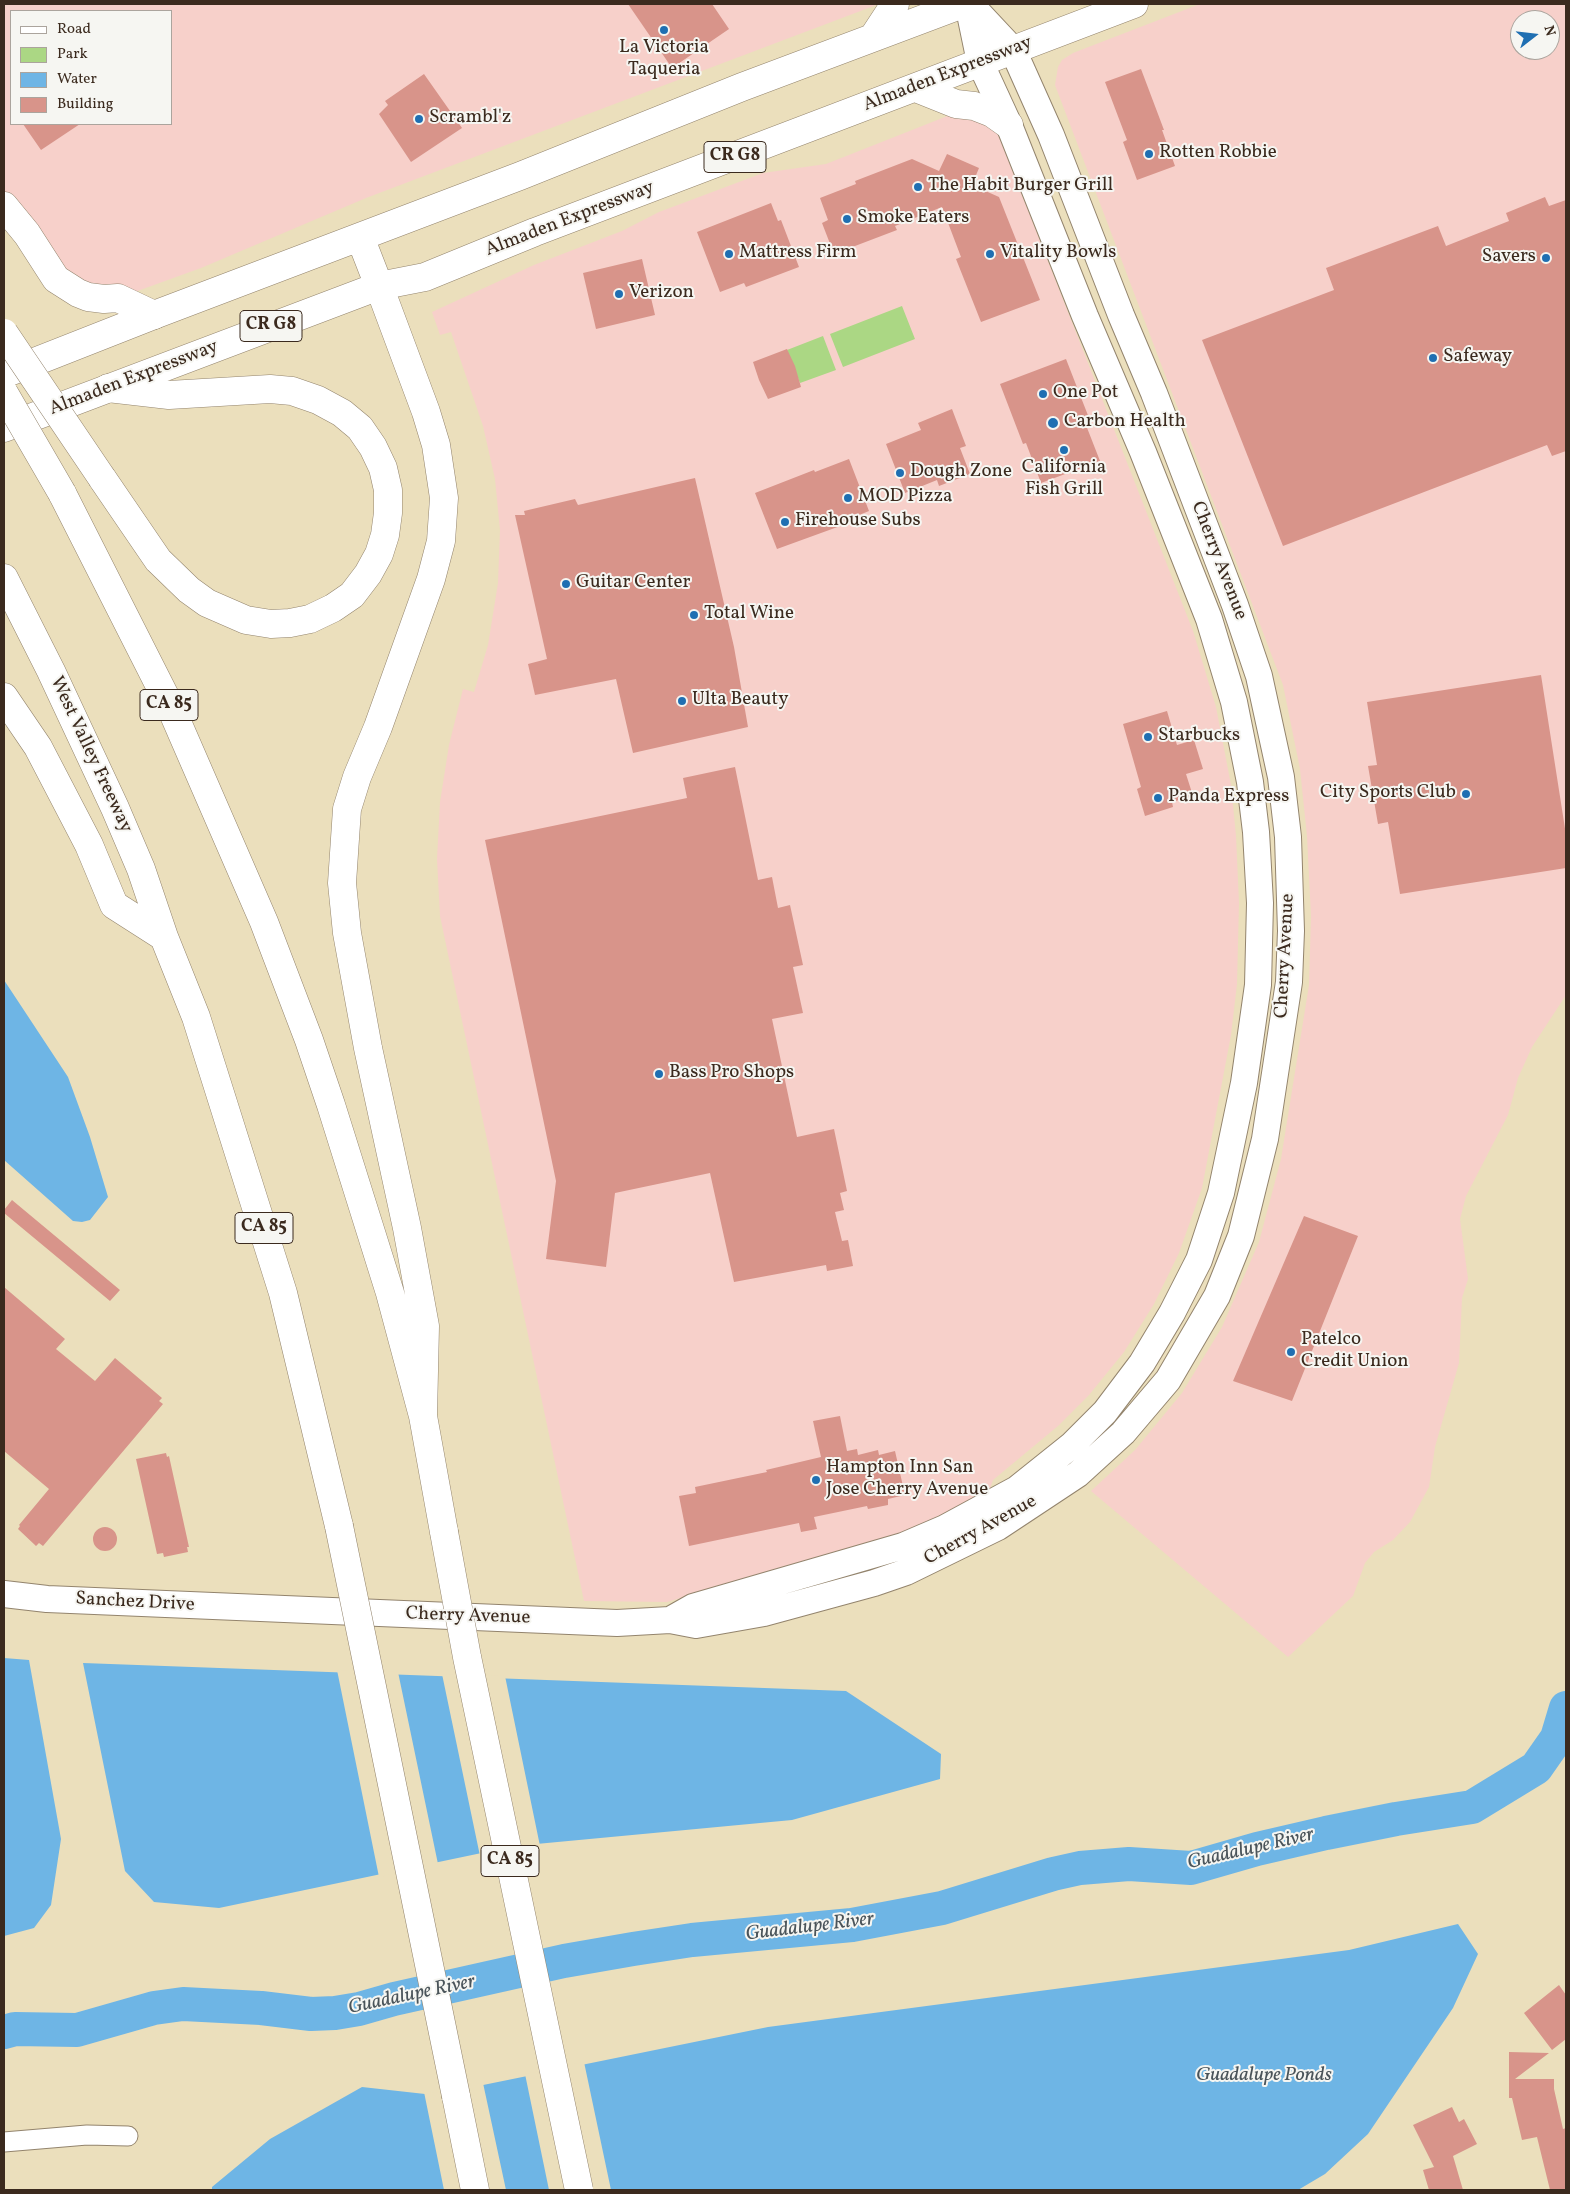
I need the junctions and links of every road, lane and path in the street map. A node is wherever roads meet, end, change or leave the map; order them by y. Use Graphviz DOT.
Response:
graph roads {
  1 [pos="895,4"];
  2 [pos="963,4"];
  3 [pos="969,4"];
  4 [pos="1134,4"];
  5 [pos="874,36"];
  6 [pos="1013,50"];
  7 [pos="980,62"];
  8 [pos="916,88"];
  9 [pos="1009,125"];
  10 [pos="4,206"];
  11 [pos="360,238"];
  12 [pos="379,286"];
  13 [pos="154,315"];
  14 [pos="4,333"];
  15 [pos="4,374"];
  16 [pos="108,388"];
  17 [pos="4,393"];
  18 [pos="4,428"];
  19 [pos="4,578"];
  20 [pos="4,697"];
  21 [pos="164,937"];
  22 [pos="423,1416"];
  23 [pos="4,1594"];
  24 [pos="266,1608"];
  25 [pos="670,1620"];
  26 [pos="128,2136"];
  27 [pos="4,2142"];
  28 [pos="475,2190"];
  29 [pos="579,2190"];
  1 -- 5 [label="main road"];
  2 -- 5 [label="main road, CR G8"];
  3 -- 6 [label="street, Cherry Avenue"];
  3 -- 7 [label="street, Cherry Avenue"];
  4 -- 6 [label="main road, Almaden Expressway / CR G8"];
  5 -- 11 [label="main road, CR G8"];
  6 -- 7 [label="main road, Almaden Expressway / CR G8"];
  6 -- 25 [label="street, Cherry Avenue"];
  7 -- 8 [label="main road, Almaden Expressway / CR G8"];
  7 -- 9 [label="street, Cherry Avenue"];
  8 -- 9 [label="main road"];
  8 -- 12 [label="main road, Almaden Expressway / CR G8"];
  9 -- 25 [label="street, Cherry Avenue"];
  10 -- 13 [label="main road"];
  11 -- 12 [label="main road"];
  11 -- 13 [label="main road, CR G8"];
  12 -- 16 [label="main road, Almaden Expressway / CR G8"];
  12 -- 22 [label="main road"];
  13 -- 15 [label="main road, CR G8"];
  14 -- 16 [label="main road, bridge"];
  16 -- 18 [label="main road, Almaden Expressway / CR G8"];
  17 -- 22 [label="main road, CA 85, bridge"];
  19 -- 21 [label="main road, West Valley Freeway / CA 85"];
  20 -- 21 [label="main road"];
  21 -- 28 [label="main road, CA 85, bridge"];
  22 -- 29 [label="main road, CA 85, bridge"];
  23 -- 24 [label="street, Sanchez Drive"];
  24 -- 25 [label="street, Cherry Avenue"];
  26 -- 27 [label="street"];
}
